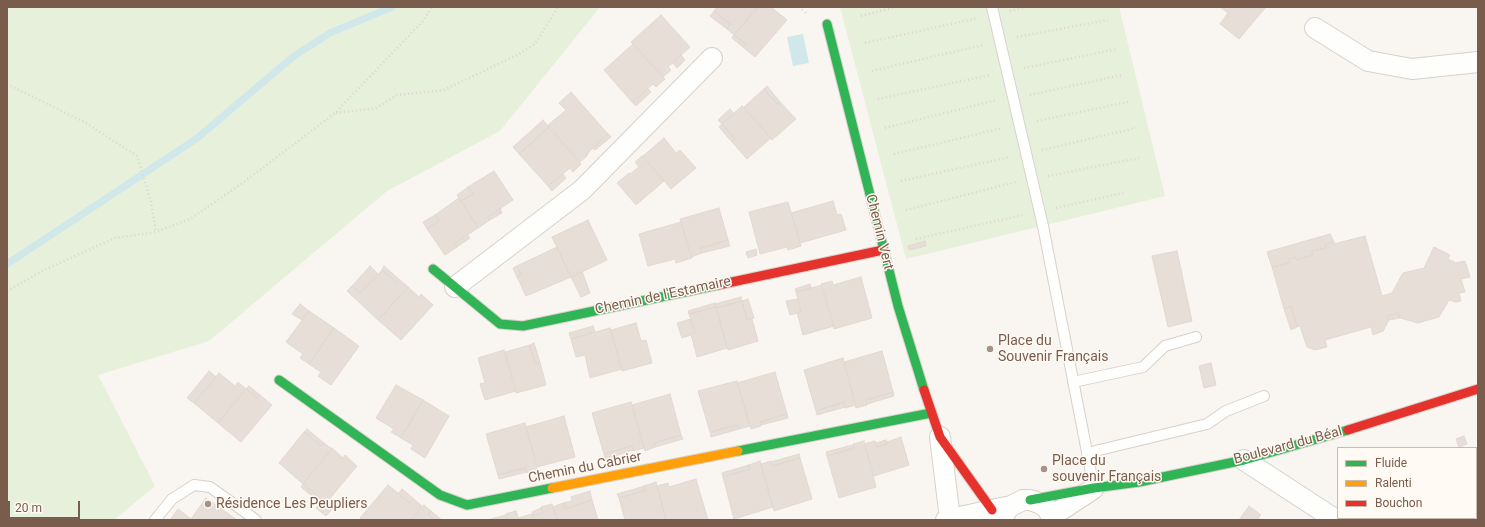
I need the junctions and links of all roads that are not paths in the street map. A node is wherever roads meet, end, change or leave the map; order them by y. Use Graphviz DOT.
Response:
graph roads {
  1 [pos="993,11"];
  2 [pos="827,24"];
  3 [pos="1315,28"];
  4 [pos="712,58"];
  5 [pos="1478,62"];
  6 [pos="883,250"];
  7 [pos="433,269"];
  8 [pos="454,287"];
  9 [pos="1196,338"];
  10 [pos="279,380"];
  11 [pos="1073,382"];
  12 [pos="1478,389"];
  13 [pos="1264,396"];
  14 [pos="931,414"];
  15 [pos="940,437"];
  16 [pos="1087,453"];
  17 [pos="1244,460"];
  18 [pos="1094,488"];
  19 [pos="1030,500"];
  20 [pos="1001,512"];
  21 [pos="1052,518"];
  22 [pos="155,520"];
  23 [pos="256,520"];
  24 [pos="950,520"];
  25 [pos="1336,520"];
  1 -- 11 [label="lane"];
  2 -- 6 [label="street, Chemin Vert"];
  3 -- 5 [label="street"];
  4 -- 8 [label="street"];
  6 -- 8 [label="street, Chemin de l'Estamaire"];
  6 -- 14 [label="street, Chemin Vert"];
  7 -- 8 [label="street, Chemin de l'Estamaire"];
  9 -- 11 [label="lane"];
  10 -- 14 [label="street, Chemin du Cabrier"];
  11 -- 16 [label="lane"];
  12 -- 17 [label="street, Boulevard du Béal"];
  13 -- 16 [label="lane"];
  14 -- 15 [label="street, Chemin Vert"];
  15 -- 20 [label="street, Chemin Vert"];
  15 -- 24 [label="street, Chemin Vert"];
  16 -- 18 [label="lane"];
  17 -- 18 [label="street, Boulevard du Béal"];
  17 -- 25 [label="street"];
  18 -- 19 [label="street, Boulevard du Béal"];
  18 -- 21 [label="street, Boulevard du Béal"];
  19 -- 20 [label="street"];
  19 -- 21 [label="street"];
  20 -- 24 [label="street"];
  22 -- 23 [label="lane"];
}
